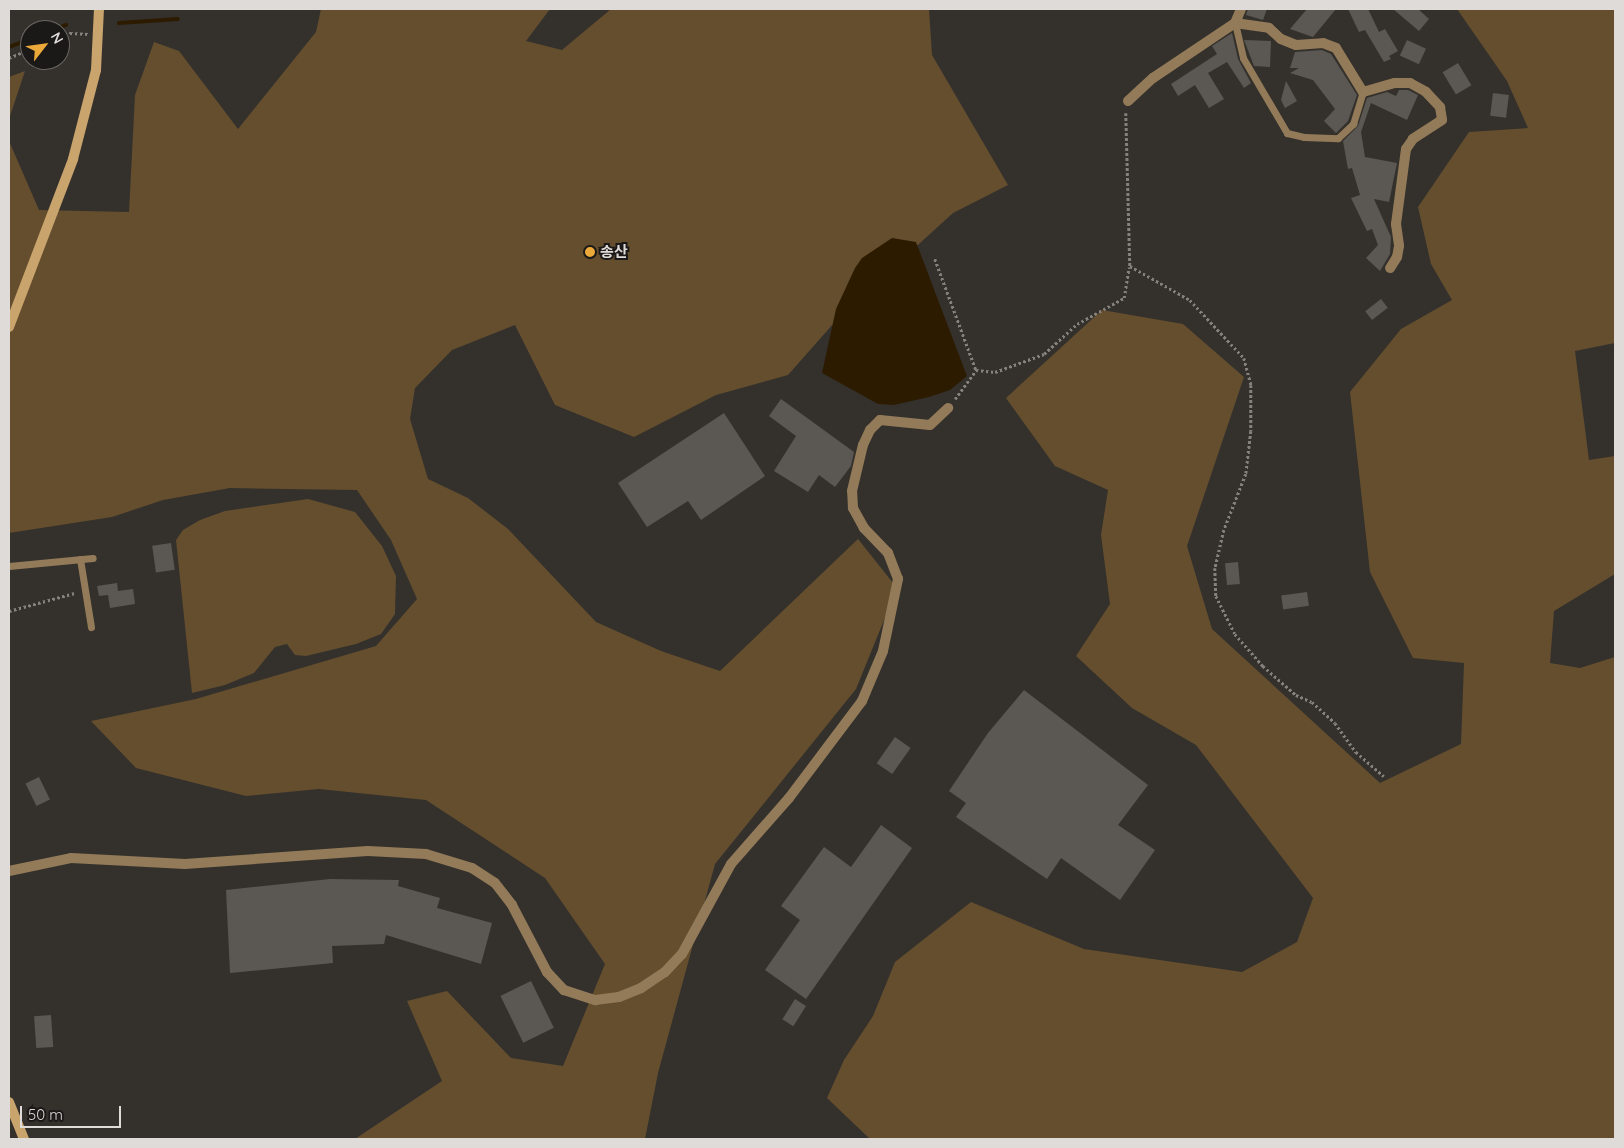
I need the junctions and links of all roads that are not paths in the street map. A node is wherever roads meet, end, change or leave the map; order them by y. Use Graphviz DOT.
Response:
graph roads {
  1 [pos="99,9"];
  2 [pos="1241,9"];
  3 [pos="1235,23"];
  4 [pos="1363,92"];
  5 [pos="1128,101"];
  6 [pos="1390,268"];
  7 [pos="9,327"];
  8 [pos="948,408"];
  9 [pos="92,558"];
  10 [pos="80,559"];
  11 [pos="9,566"];
  12 [pos="91,628"];
  13 [pos="9,871"];
  14 [pos="9,1102"];
  15 [pos="24,1139"];
  1 -- 7 [label="street"];
  2 -- 3 [label="street"];
  3 -- 4 [label="street"];
  3 -- 4 [label="lane"];
  3 -- 5 [label="street"];
  4 -- 6 [label="street"];
  8 -- 13 [label="street"];
  9 -- 10 [label="lane"];
  10 -- 11 [label="lane"];
  10 -- 12 [label="lane"];
  14 -- 15 [label="street"];
}
